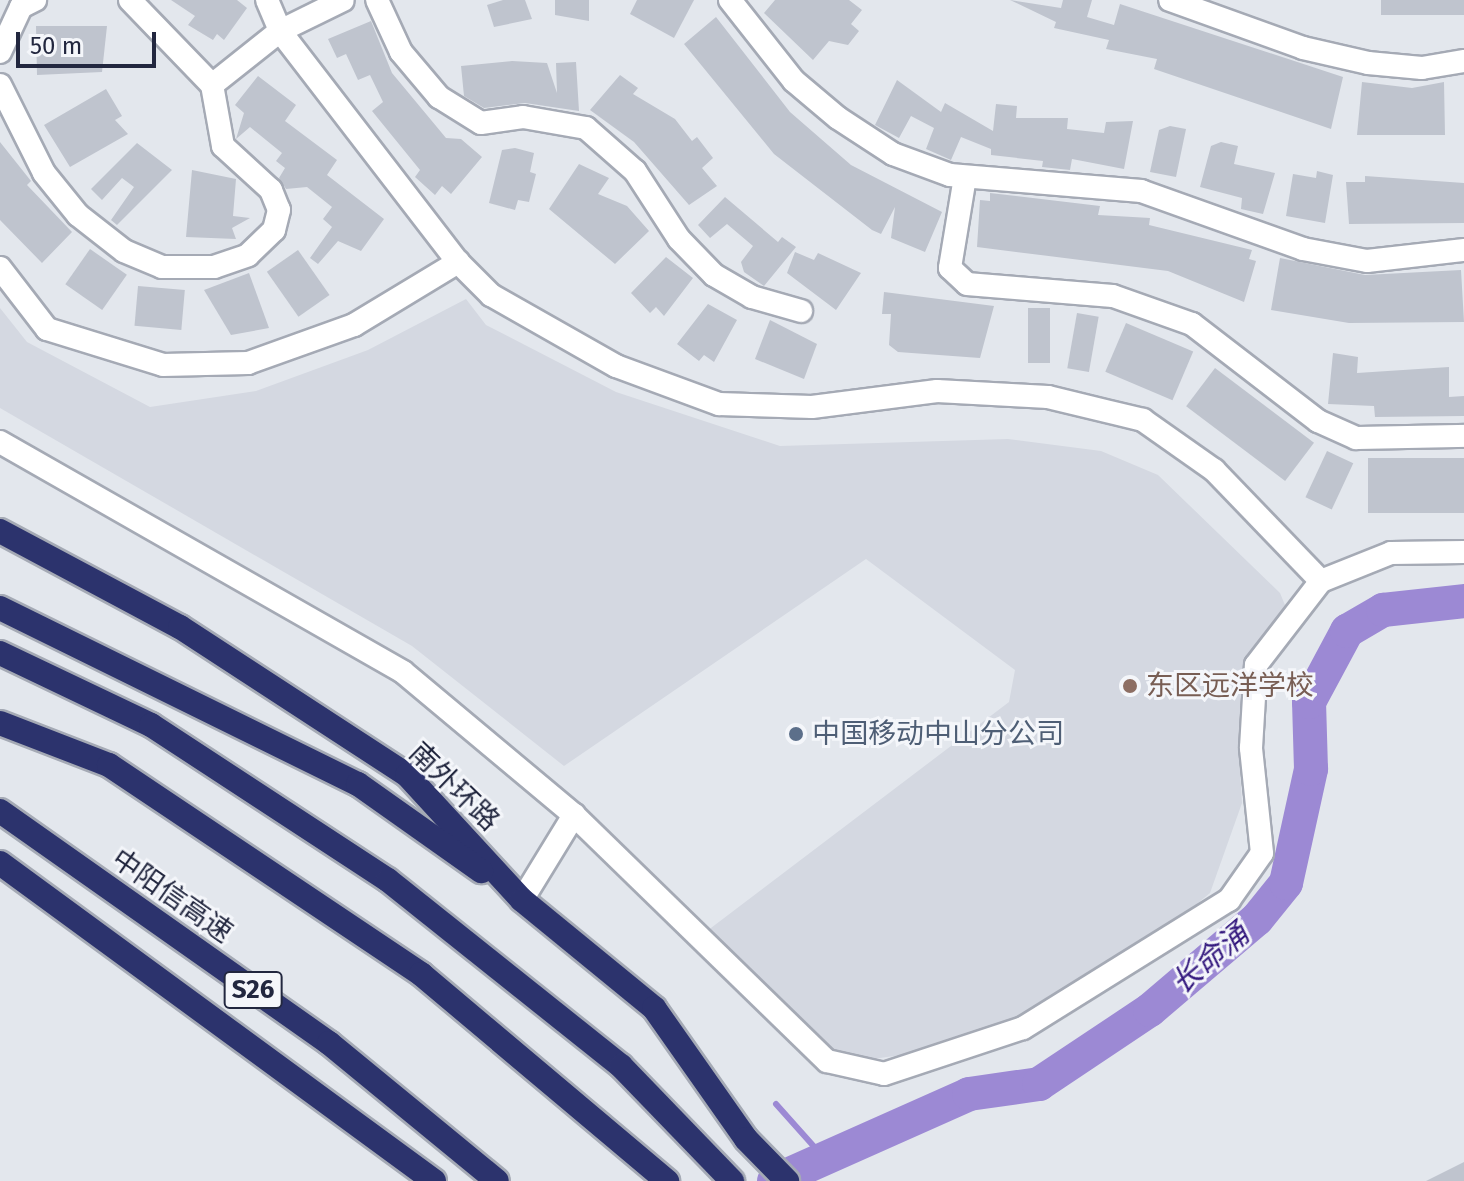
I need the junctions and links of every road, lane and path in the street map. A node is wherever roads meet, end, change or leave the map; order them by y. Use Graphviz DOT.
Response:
graph roads {
  1 [pos="35,0"];
  2 [pos="130,0"];
  3 [pos="267,0"];
  4 [pos="343,0"];
  5 [pos="377,0"];
  6 [pos="730,0"];
  7 [pos="1170,0"];
  8 [pos="280,31"];
  9 [pos="0,52"];
  10 [pos="1464,61"];
  11 [pos="0,85"];
  12 [pos="212,85"];
  13 [pos="965,177"];
  14 [pos="1464,250"];
  15 [pos="458,262"];
  16 [pos="0,268"];
  17 [pos="801,311"];
  18 [pos="1464,436"];
  19 [pos="0,442"];
  20 [pos="0,531"];
  21 [pos="1464,552"];
  22 [pos="1321,581"];
  23 [pos="0,608"];
  24 [pos="0,653"];
  25 [pos="0,723"];
  26 [pos="0,811"];
  27 [pos="574,815"];
  28 [pos="0,863"];
  29 [pos="522,900"];
  30 [pos="434,1181"];
  31 [pos="497,1181"];
  32 [pos="667,1181"];
  33 [pos="732,1181"];
  34 [pos="787,1181"];
  1 -- 9 [label="street"];
  2 -- 12 [label="street"];
  3 -- 8 [label="street"];
  4 -- 8 [label="street"];
  5 -- 17 [label="street"];
  6 -- 13 [label="street"];
  7 -- 10 [label="street"];
  8 -- 12 [label="street"];
  8 -- 15 [label="street"];
  11 -- 12 [label="street"];
  13 -- 14 [label="street"];
  13 -- 18 [label="street"];
  15 -- 16 [label="street"];
  15 -- 22 [label="street"];
  19 -- 27 [label="street"];
  20 -- 29 [label="highway, 南外环路"];
  21 -- 22 [label="street"];
  22 -- 27 [label="street"];
  23 -- 29 [label="highway"];
  24 -- 33 [label="highway"];
  25 -- 32 [label="highway"];
  26 -- 31 [label="highway, 中阳信高速 / S26"];
  27 -- 29 [label="street"];
  28 -- 30 [label="highway, S26"];
  29 -- 34 [label="highway, 南外环路"];
}
